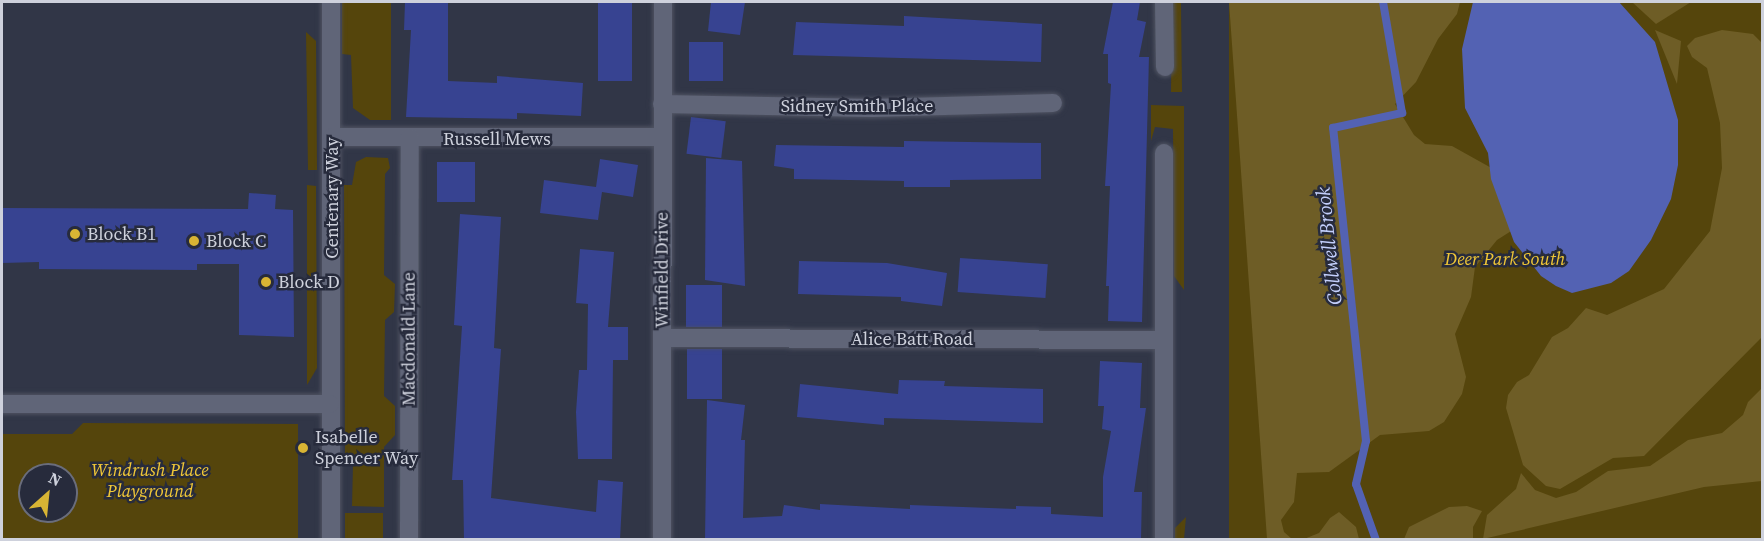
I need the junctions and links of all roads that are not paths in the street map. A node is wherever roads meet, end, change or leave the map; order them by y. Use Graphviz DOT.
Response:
graph roads {
  1 [pos="330,2"];
  2 [pos="663,2"];
  3 [pos="1164,2"];
  4 [pos="1165,68"];
  5 [pos="1053,103"];
  6 [pos="662,104"];
  7 [pos="332,137"];
  8 [pos="661,137"];
  9 [pos="410,138"];
  10 [pos="1164,153"];
  11 [pos="662,338"];
  12 [pos="1163,340"];
  13 [pos="2,404"];
  14 [pos="330,404"];
  15 [pos="331,540"];
  16 [pos="409,540"];
  17 [pos="662,540"];
  18 [pos="1164,540"];
  1 -- 7 [label="street, Centenary Way"];
  2 -- 6 [label="street, Winfield Drive"];
  3 -- 4 [label="street"];
  5 -- 6 [label="street, Sidney Smith Place"];
  6 -- 8 [label="street, Winfield Drive"];
  7 -- 9 [label="street, Russell Mews"];
  7 -- 14 [label="street, Centenary Way"];
  8 -- 9 [label="street, Russell Mews"];
  8 -- 11 [label="street, Winfield Drive"];
  9 -- 16 [label="street, Macdonald Lane"];
  10 -- 12 [label="street"];
  11 -- 12 [label="street, Alice Batt Road"];
  11 -- 17 [label="street, Winfield Drive"];
  12 -- 18 [label="street"];
  13 -- 14 [label="street"];
  14 -- 15 [label="street, Centenary Way"];
}
